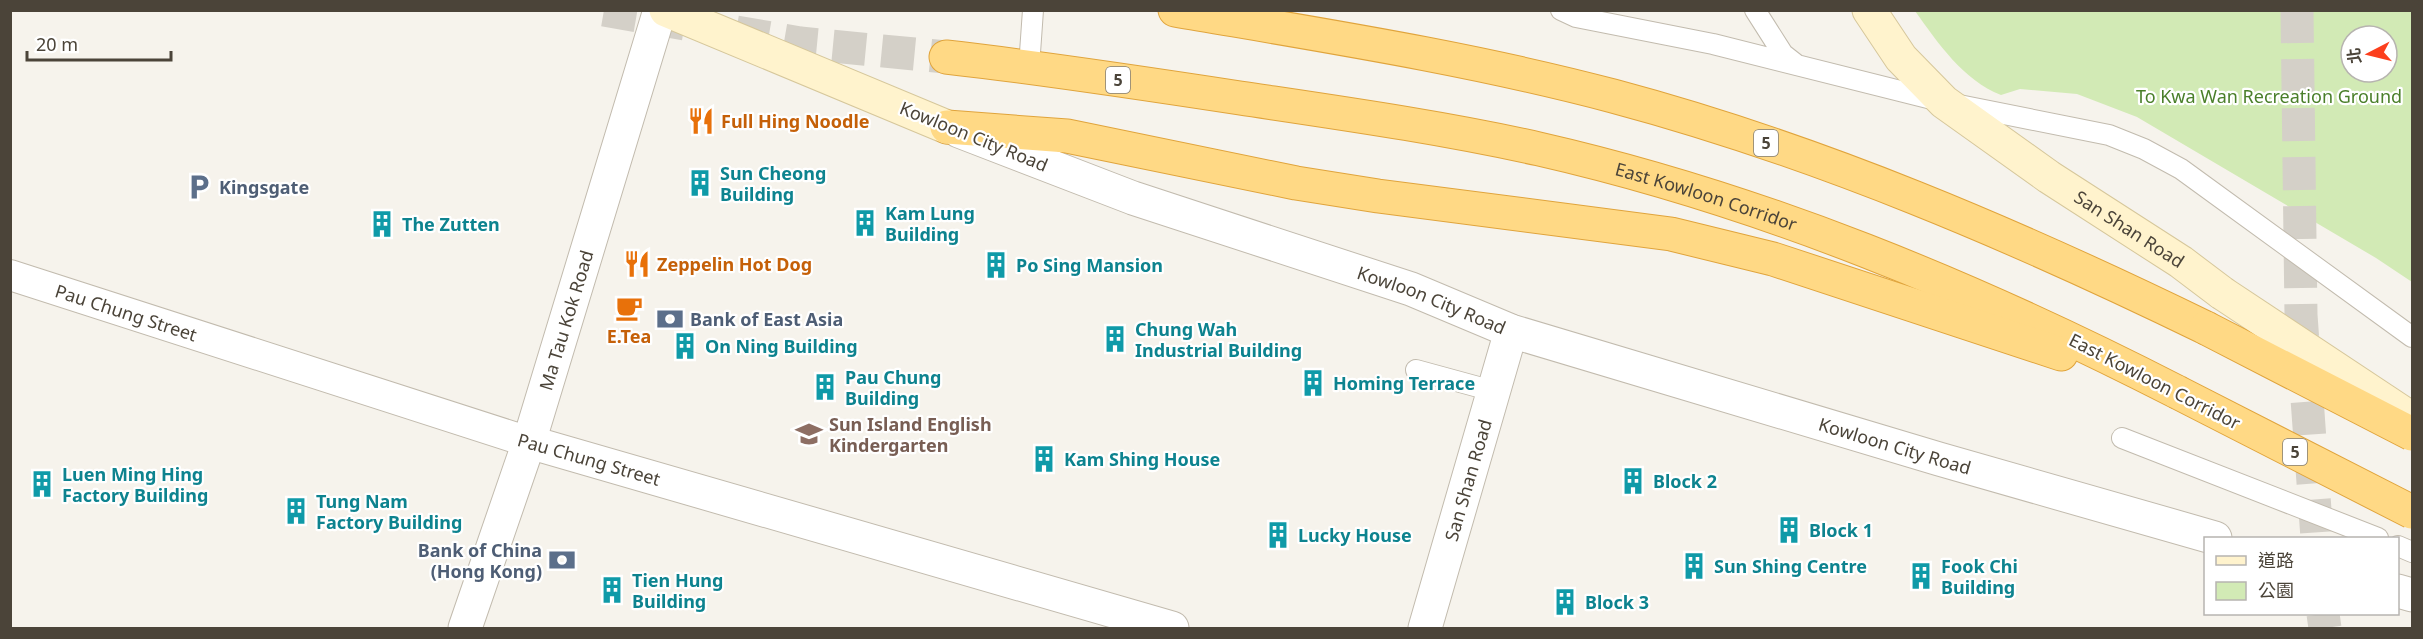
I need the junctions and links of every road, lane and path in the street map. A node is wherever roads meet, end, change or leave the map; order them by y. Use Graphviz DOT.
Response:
graph roads {
  1 [pos="660,10"];
  2 [pos="666,10"];
  3 [pos="1033,10"];
  4 [pos="1175,10"];
  5 [pos="1562,10"];
  6 [pos="1755,10"];
  7 [pos="1869,10"];
  8 [pos="946,57"];
  9 [pos="1798,66"];
  10 [pos="1029,67"];
  11 [pos="1944,102"];
  12 [pos="947,127"];
  13 [pos="10,274"];
  14 [pos="1511,331"];
  15 [pos="2412,338"];
  16 [pos="1416,369"];
  17 [pos="1493,391"];
  18 [pos="2176,392"];
  19 [pos="2412,419"];
  20 [pos="2412,434"];
  21 [pos="2122,438"];
  22 [pos="529,442"];
  23 [pos="2412,512"];
  24 [pos="2212,537"];
  25 [pos="2375,537"];
  26 [pos="465,628"];
  27 [pos="1172,628"];
  28 [pos="1425,628"];
  1 -- 22 [label="street, Ma Tau Kok Road"];
  2 -- 12 [label="main road, Kowloon City Road"];
  3 -- 10 [label="lane"];
  4 -- 20 [label="highway, 5, bridge"];
  5 -- 9 [label="lane"];
  6 -- 9 [label="lane"];
  7 -- 11 [label="main road, San Shan Road"];
  8 -- 10 [label="highway, East Kowloon Corridor / 5"];
  9 -- 11 [label="lane"];
  10 -- 18 [label="highway, East Kowloon Corridor / 5"];
  11 -- 15 [label="lane"];
  11 -- 19 [label="main road, San Shan Road, bridge"];
  12 -- 14 [label="street, Kowloon City Road"];
  12 -- 18 [label="highway"];
  13 -- 22 [label="street, Pau Chung Street"];
  14 -- 17 [label="street, San Shan Road"];
  14 -- 24 [label="street, Kowloon City Road"];
  16 -- 17 [label="lane"];
  17 -- 28 [label="street, San Shan Road"];
  18 -- 23 [label="highway, East Kowloon Corridor / 5, bridge"];
  21 -- 25 [label="lane"];
  22 -- 26 [label="street, Ma Tau Kok Road"];
  22 -- 27 [label="street, Pau Chung Street"];
}
